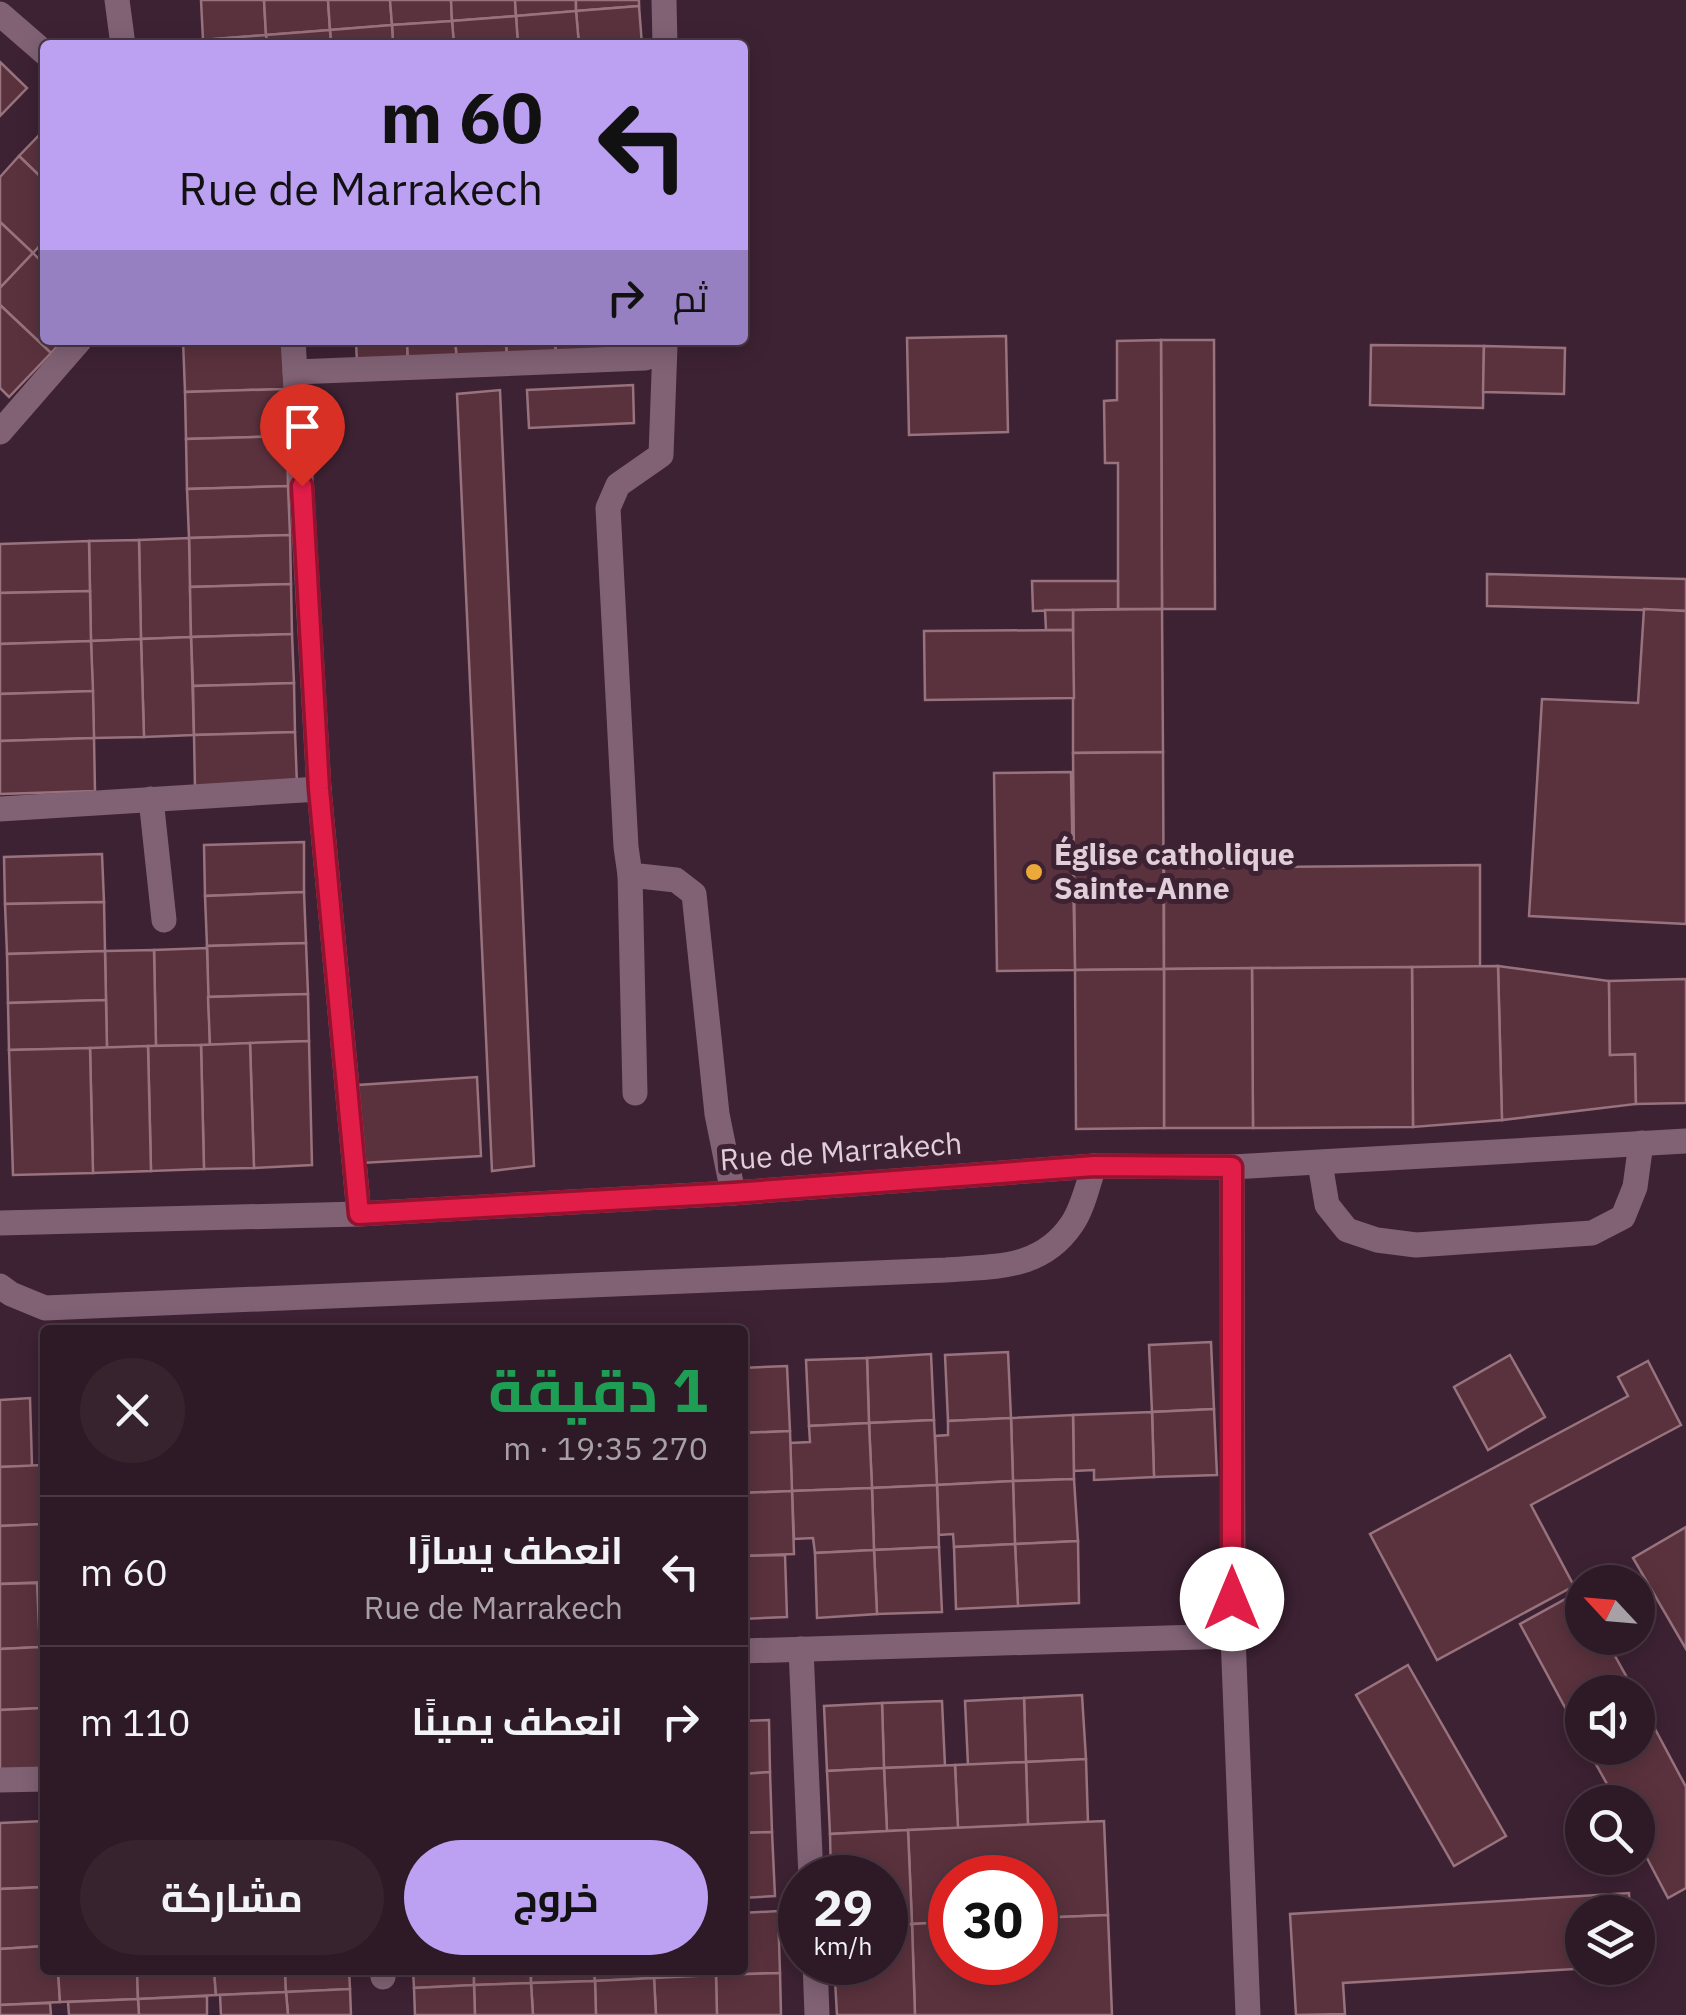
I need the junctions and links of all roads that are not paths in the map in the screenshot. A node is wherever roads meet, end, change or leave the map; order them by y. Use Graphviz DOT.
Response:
graph roads {
  1 [pos="116,0"];
  2 [pos="664,0"];
  3 [pos="0,14"];
  4 [pos="122,40"];
  5 [pos="665,40"];
  6 [pos="40,49"];
  7 [pos="76,345"];
  8 [pos="293,345"];
  9 [pos="664,345"];
  10 [pos="666,345"];
  11 [pos="296,372"];
  12 [pos="0,432"];
  13 [pos="319,789"];
  14 [pos="151,799"];
  15 [pos="0,809"];
  16 [pos="630,875"];
  17 [pos="164,920"];
  18 [pos="635,1092"];
  19 [pos="1686,1141"];
  20 [pos="1641,1144"];
  21 [pos="1320,1163"];
  22 [pos="1094,1166"];
  23 [pos="1232,1167"];
  24 [pos="733,1193"];
  25 [pos="359,1214"];
  26 [pos="0,1224"];
  27 [pos="0,1286"];
  28 [pos="1233,1636"];
  29 [pos="802,1649"];
  30 [pos="748,1651"];
  31 [pos="40,1779"];
  32 [pos="0,1780"];
  33 [pos="810,1855"];
  34 [pos="816,1985"];
  35 [pos="817,2015"];
  36 [pos="1248,2015"];
  1 -- 4 [label="street"];
  2 -- 5 [label="street"];
  3 -- 6 [label="street"];
  7 -- 12 [label="street"];
  8 -- 11 [label="street"];
  9 -- 11 [label="street"];
  10 -- 16 [label="street"];
  11 -- 13 [label="street"];
  13 -- 14 [label="street"];
  13 -- 25 [label="street"];
  14 -- 15 [label="street"];
  14 -- 17 [label="street"];
  16 -- 18 [label="street"];
  16 -- 24 [label="street"];
  19 -- 20 [label="street, Rue de Marrakech"];
  20 -- 21 [label="street, Rue de Marrakech"];
  20 -- 21 [label="street"];
  21 -- 23 [label="street, Rue de Marrakech"];
  22 -- 23 [label="street, Rue de Marrakech"];
  22 -- 24 [label="street, Rue de Marrakech"];
  22 -- 27 [label="street"];
  23 -- 28 [label="street"];
  24 -- 25 [label="street, Rue de Marrakech"];
  25 -- 26 [label="street, Rue de Marrakech"];
  28 -- 29 [label="street"];
  28 -- 36 [label="street"];
  29 -- 30 [label="street"];
  29 -- 33 [label="street"];
  31 -- 32 [label="street"];
  34 -- 35 [label="street"];
}
